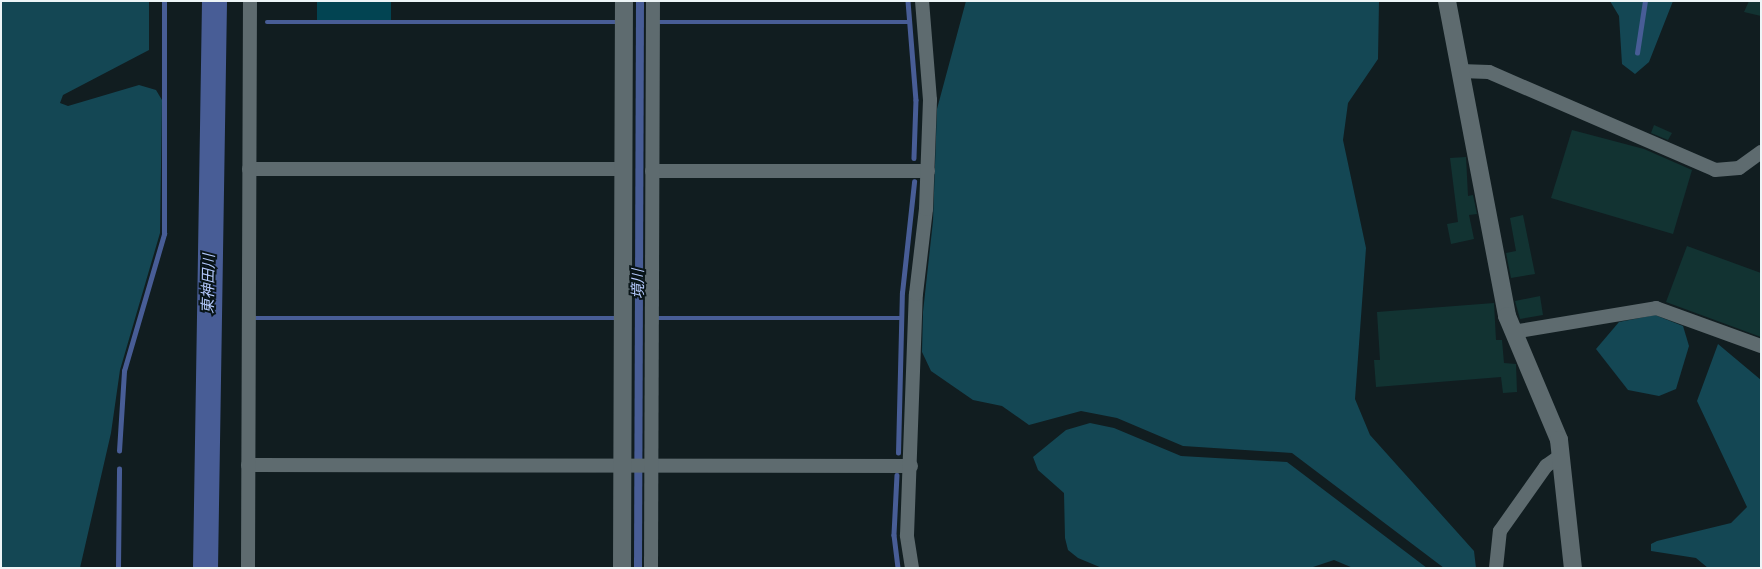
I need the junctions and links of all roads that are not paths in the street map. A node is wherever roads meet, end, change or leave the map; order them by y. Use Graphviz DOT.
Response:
graph roads {
  1 [pos="250,1"];
  2 [pos="624,1"];
  3 [pos="653,1"];
  4 [pos="922,1"];
  5 [pos="1447,1"];
  6 [pos="1460,71"];
  7 [pos="1761,152"];
  8 [pos="249,169"];
  9 [pos="624,169"];
  10 [pos="652,171"];
  11 [pos="928,171"];
  12 [pos="1513,332"];
  13 [pos="1761,346"];
  14 [pos="1562,454"];
  15 [pos="248,465"];
  16 [pos="627,465"];
  17 [pos="649,465"];
  18 [pos="911,466"];
  19 [pos="248,568"];
  20 [pos="622,568"];
  21 [pos="651,568"];
  22 [pos="912,568"];
  23 [pos="1496,568"];
  24 [pos="1573,568"];
  1 -- 8 [label="street"];
  2 -- 9 [label="street"];
  3 -- 10 [label="street"];
  4 -- 11 [label="street"];
  5 -- 6 [label="street"];
  6 -- 7 [label="street"];
  6 -- 12 [label="street"];
  8 -- 9 [label="street"];
  8 -- 15 [label="street"];
  9 -- 16 [label="street"];
  10 -- 11 [label="street"];
  10 -- 17 [label="street"];
  11 -- 18 [label="street"];
  12 -- 13 [label="street"];
  12 -- 14 [label="street"];
  14 -- 23 [label="street"];
  14 -- 24 [label="street"];
  15 -- 16 [label="street"];
  15 -- 19 [label="street"];
  16 -- 17 [label="street"];
  16 -- 20 [label="street"];
  17 -- 18 [label="street"];
  17 -- 21 [label="street"];
  18 -- 22 [label="street"];
}
